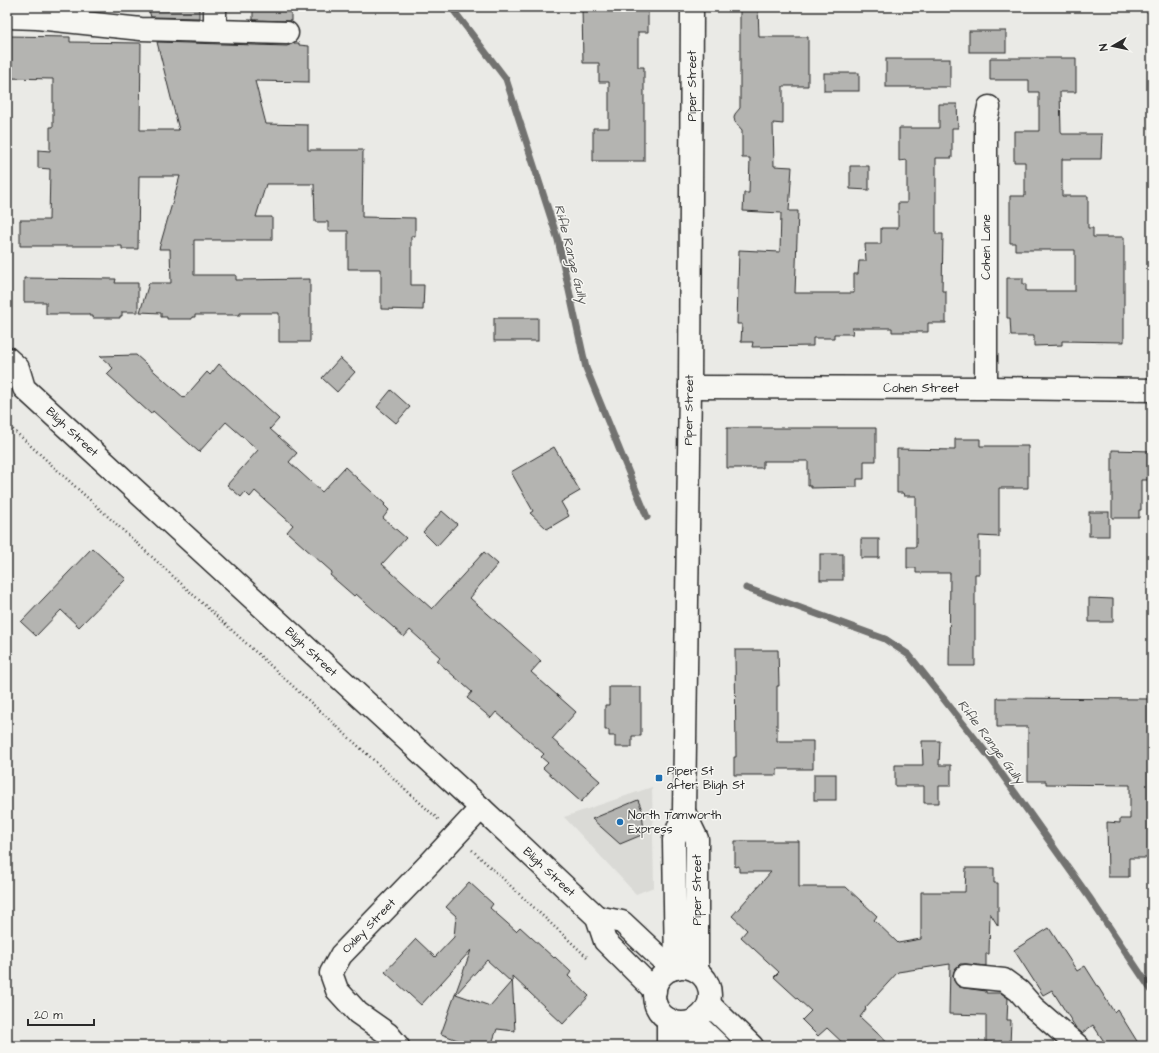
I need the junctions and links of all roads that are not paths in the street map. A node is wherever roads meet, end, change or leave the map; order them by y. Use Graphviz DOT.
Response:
graph roads {
  1 [pos="216,7"];
  2 [pos="692,7"];
  3 [pos="7,17"];
  4 [pos="215,30"];
  5 [pos="287,33"];
  6 [pos="989,107"];
  7 [pos="7,358"];
  8 [pos="15,386"];
  9 [pos="690,387"];
  10 [pos="986,388"];
  11 [pos="1152,390"];
  12 [pos="481,808"];
  13 [pos="684,812"];
  14 [pos="597,917"];
  15 [pos="674,969"];
  16 [pos="697,971"];
  17 [pos="965,976"];
  18 [pos="655,991"];
  19 [pos="709,1004"];
  20 [pos="683,1021"];
  21 [pos="398,1046"];
  22 [pos="668,1046"];
  23 [pos="689,1046"];
  24 [pos="719,1046"];
  25 [pos="752,1046"];
  26 [pos="1078,1046"];
  1 -- 4 [label="street"];
  2 -- 9 [label="street, Piper Street"];
  3 -- 4 [label="street"];
  4 -- 5 [label="street"];
  6 -- 10 [label="street, Cohen Lane"];
  7 -- 8 [label="street, Bligh Street"];
  8 -- 12 [label="street, Bligh Street"];
  9 -- 10 [label="street, Cohen Street"];
  9 -- 13 [label="street, Piper Street"];
  10 -- 11 [label="street, Cohen Street"];
  12 -- 14 [label="street, Bligh Street"];
  12 -- 21 [label="street, Oxley Street"];
  13 -- 15 [label="street, Piper Street"];
  13 -- 16 [label="street, Piper Street"];
  14 -- 15 [label="street"];
  14 -- 18 [label="street, Bligh Street"];
  15 -- 16 [label="street"];
  15 -- 18 [label="street"];
  16 -- 19 [label="street"];
  17 -- 26 [label="street"];
  18 -- 20 [label="street"];
  19 -- 20 [label="street"];
  19 -- 25 [label="street"];
  20 -- 22 [label="street"];
  20 -- 23 [label="street"];
  20 -- 24 [label="street"];
}
